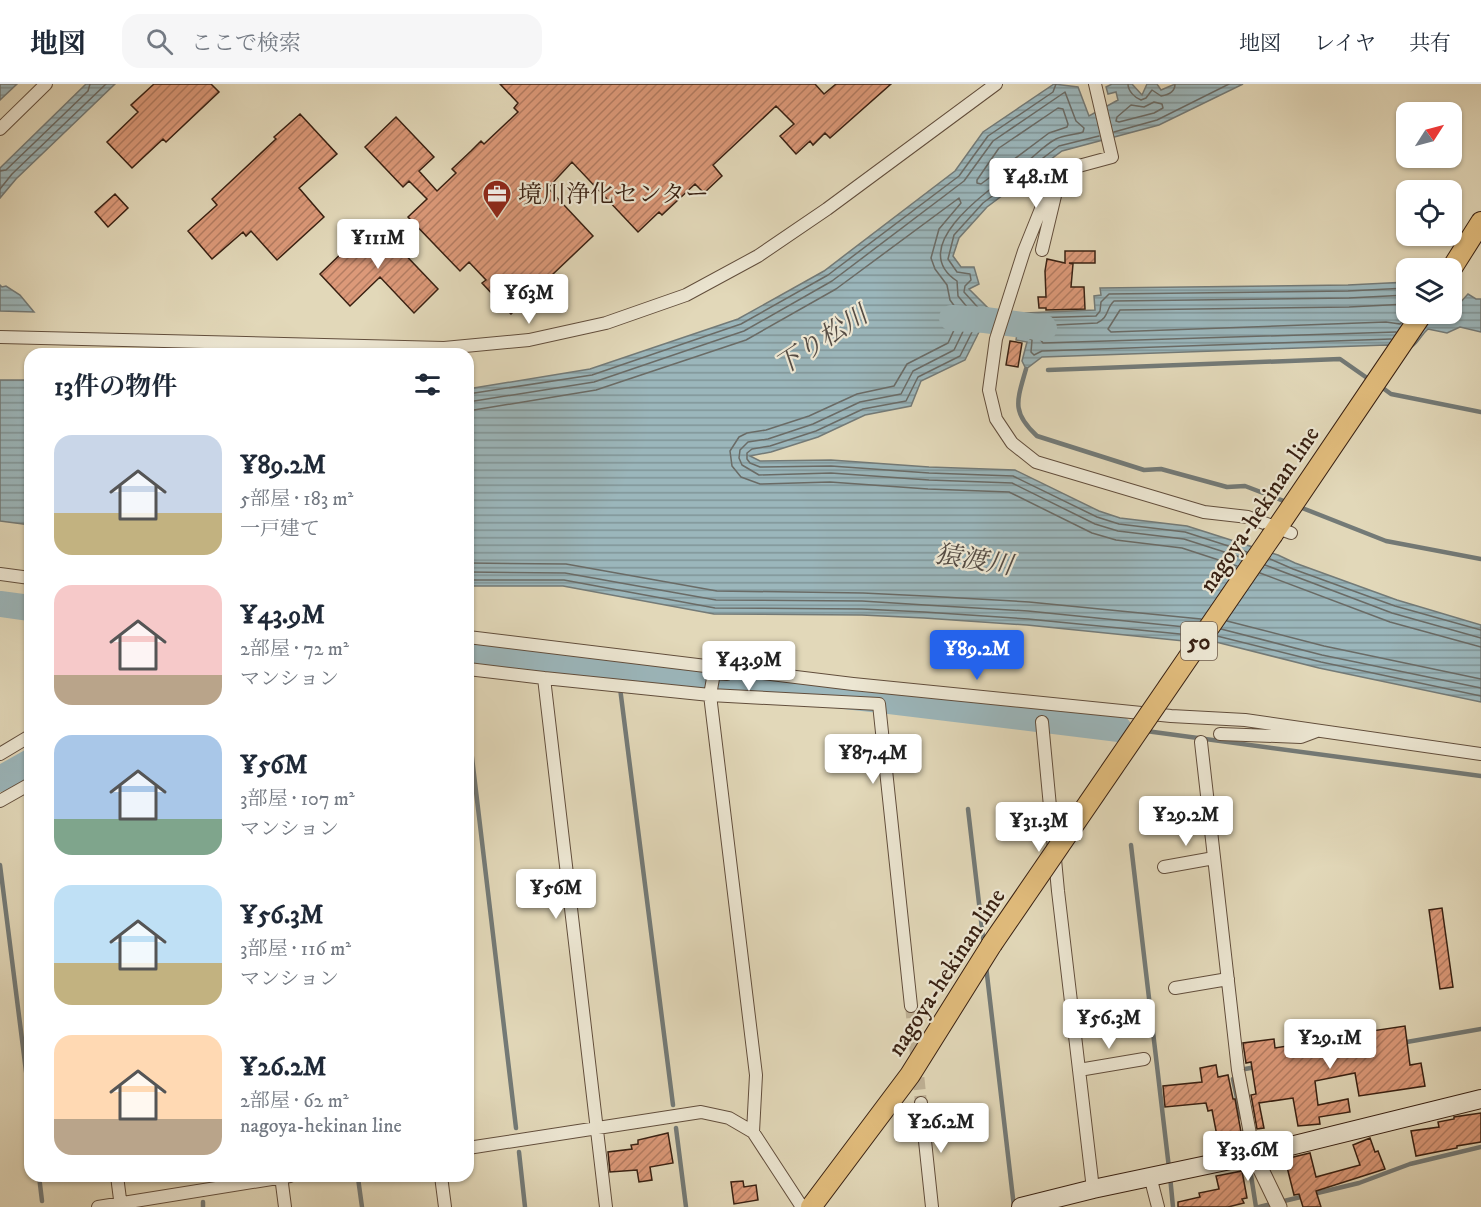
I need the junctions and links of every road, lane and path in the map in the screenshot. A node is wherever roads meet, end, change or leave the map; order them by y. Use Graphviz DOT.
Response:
graph roads {
  1 [pos="46,84"];
  2 [pos="996,84"];
  3 [pos="1095,84"];
  4 [pos="0,129"];
  5 [pos="1060,175"];
  6 [pos="1481,222"];
  7 [pos="1042,250"];
  8 [pos="1458,258"];
  9 [pos="1415,324"];
  10 [pos="0,337"];
  11 [pos="1285,521"];
  12 [pos="0,574"];
  13 [pos="24,577"];
  14 [pos="474,639"];
  15 [pos="474,669"];
  16 [pos="781,675"];
  17 [pos="544,678"];
  18 [pos="711,695"];
  19 [pos="1042,722"];
  20 [pos="1320,730"];
  21 [pos="1220,734"];
  22 [pos="24,740"];
  23 [pos="1201,742"];
  24 [pos="0,754"];
  25 [pos="1481,754"];
  26 [pos="24,788"];
  27 [pos="1,801"];
  28 [pos="1214,858"];
  29 [pos="1164,867"];
  30 [pos="1228,980"];
  31 [pos="1175,988"];
  32 [pos="911,1006"];
  33 [pos="1144,1059"];
  34 [pos="1079,1070"];
  35 [pos="1481,1099"];
  36 [pos="921,1103"];
  37 [pos="595,1128"];
  38 [pos="753,1132"];
  39 [pos="474,1147"];
  40 [pos="1254,1155"];
  41 [pos="1155,1175"];
  42 [pos="118,1182"];
  43 [pos="250,1182"];
  44 [pos="284,1182"];
  45 [pos="442,1182"];
  46 [pos="1093,1189"];
  47 [pos="1275,1201"];
  48 [pos="120,1205"];
  49 [pos="98,1207"];
  50 [pos="285,1207"];
  51 [pos="445,1207"];
  52 [pos="606,1207"];
  53 [pos="802,1207"];
  54 [pos="811,1207"];
  55 [pos="932,1207"];
  56 [pos="1022,1207"];
  57 [pos="1158,1207"];
  1 -- 4 [label="street"];
  2 -- 10 [label="street"];
  3 -- 5 [label="street"];
  5 -- 7 [label="street"];
  5 -- 11 [label="street"];
  6 -- 8 [label="main road"];
  9 -- 11 [label="main road, nagoya-hekinan line / 50"];
  11 -- 54 [label="main road, nagoya-hekinan line / 50, bridge"];
  12 -- 13 [label="street"];
  14 -- 16 [label="street"];
  15 -- 17 [label="street"];
  16 -- 18 [label="street"];
  16 -- 20 [label="street"];
  17 -- 18 [label="street"];
  17 -- 37 [label="street"];
  18 -- 32 [label="street"];
  18 -- 38 [label="street"];
  19 -- 34 [label="street"];
  20 -- 21 [label="street"];
  20 -- 25 [label="street"];
  22 -- 24 [label="street"];
  23 -- 28 [label="street"];
  26 -- 27 [label="street"];
  28 -- 29 [label="street"];
  28 -- 30 [label="street"];
  30 -- 31 [label="street"];
  30 -- 40 [label="street"];
  33 -- 34 [label="street"];
  34 -- 46 [label="street"];
  35 -- 40 [label="main road"];
  36 -- 55 [label="street"];
  37 -- 38 [label="street"];
  37 -- 39 [label="street"];
  37 -- 52 [label="street"];
  38 -- 53 [label="street"];
  40 -- 41 [label="main road"];
  40 -- 47 [label="street"];
  41 -- 46 [label="main road"];
  41 -- 57 [label="street"];
  42 -- 48 [label="street"];
  43 -- 48 [label="street"];
  44 -- 50 [label="street"];
  45 -- 51 [label="street"];
  46 -- 56 [label="main road"];
  48 -- 49 [label="street"];
}
